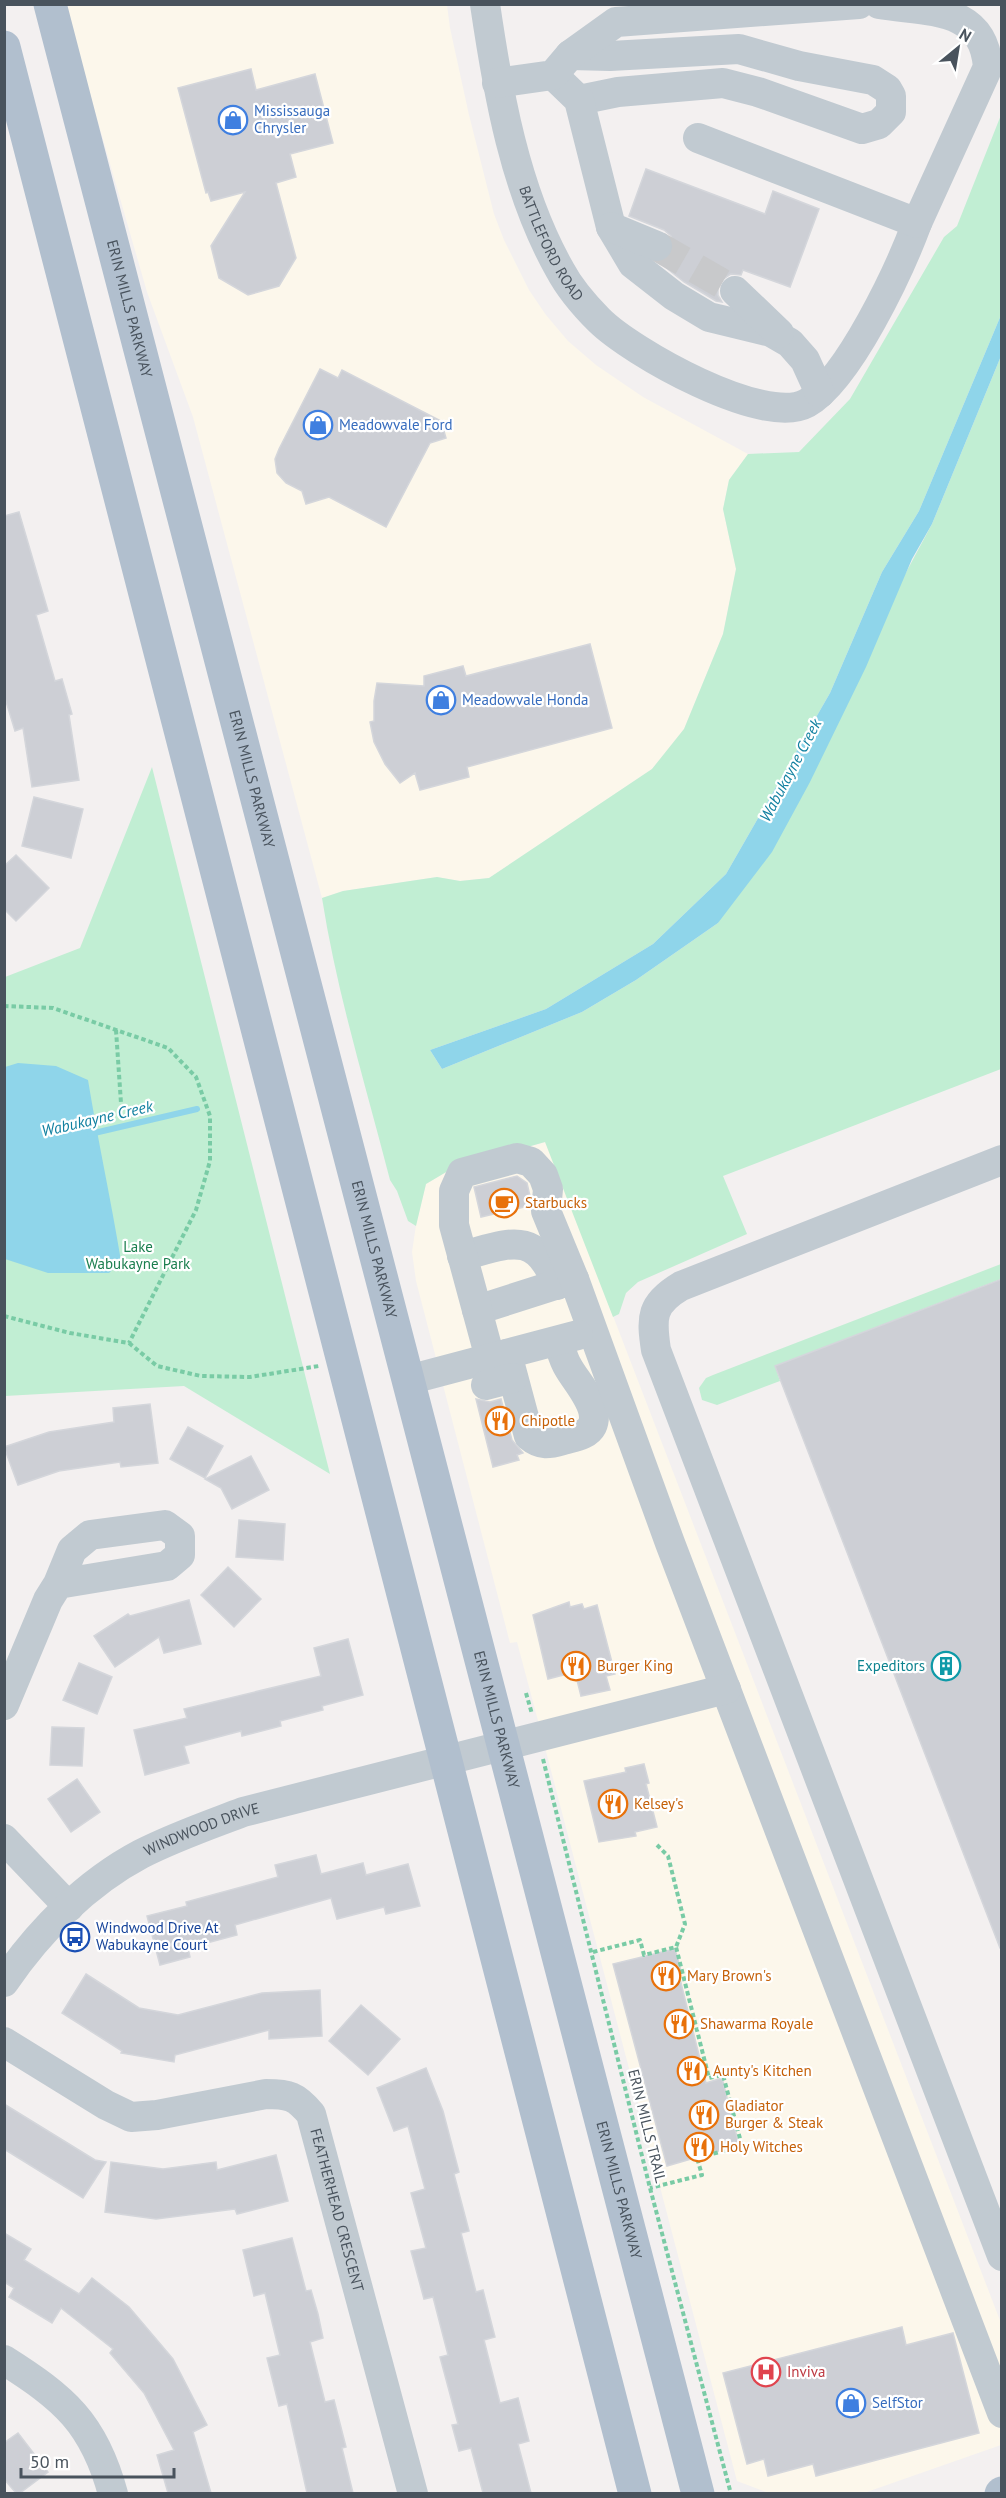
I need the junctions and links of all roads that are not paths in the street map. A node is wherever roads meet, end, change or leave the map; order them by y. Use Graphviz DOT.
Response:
graph roads {
  1 [pos="50,4"];
  2 [pos="485,4"];
  3 [pos="859,4"];
  4 [pos="879,4"];
  5 [pos="4,47"];
  6 [pos="561,65"];
  7 [pos="497,83"];
  8 [pos="579,100"];
  9 [pos="698,138"];
  10 [pos="917,223"];
  11 [pos="611,226"];
  12 [pos="657,246"];
  13 [pos="735,291"];
  14 [pos="790,343"];
  15 [pos="820,393"];
  16 [pos="1002,1160"];
  17 [pos="548,1189"];
  18 [pos="462,1256"];
  19 [pos="566,1282"];
  20 [pos="477,1310"];
  21 [pos="592,1328"];
  22 [pos="558,1341"];
  23 [pos="499,1369"];
  24 [pos="408,1380"];
  25 [pos="58,1584"];
  26 [pos="726,1689"];
  27 [pos="4,1705"];
  28 [pos="503,1745"];
  29 [pos="446,1760"];
  30 [pos="4,1839"];
  31 [pos="69,1906"];
  32 [pos="4,1982"];
  33 [pos="4,2042"];
  34 [pos="1002,2256"];
  35 [pos="4,2360"];
  36 [pos="1002,2413"];
  37 [pos="113,2493"];
  38 [pos="413,2493"];
  39 [pos="635,2493"];
  40 [pos="698,2493"];
  1 -- 24 [label="main road, ERIN MILLS PARKWAY"];
  2 -- 7 [label="street, BATTLEFORD ROAD"];
  3 -- 6 [label="street"];
  4 -- 10 [label="street"];
  5 -- 29 [label="main road"];
  6 -- 7 [label="street"];
  6 -- 8 [label="street"];
  6 -- 8 [label="street"];
  7 -- 15 [label="street, BATTLEFORD ROAD"];
  8 -- 11 [label="street"];
  9 -- 10 [label="street"];
  10 -- 15 [label="street"];
  11 -- 12 [label="street"];
  11 -- 14 [label="street"];
  13 -- 14 [label="street"];
  14 -- 15 [label="street"];
  16 -- 34 [label="street"];
  17 -- 18 [label="street"];
  17 -- 19 [label="street"];
  17 -- 21 [label="street"];
  18 -- 19 [label="street"];
  18 -- 20 [label="street"];
  19 -- 20 [label="street"];
  19 -- 21 [label="street"];
  20 -- 23 [label="street"];
  21 -- 22 [label="street"];
  21 -- 26 [label="street"];
  22 -- 23 [label="street"];
  22 -- 23 [label="street"];
  23 -- 24 [label="street"];
  24 -- 28 [label="main road, ERIN MILLS PARKWAY"];
  25 -- 27 [label="street"];
  26 -- 28 [label="street, WINDWOOD DRIVE"];
  26 -- 36 [label="street"];
  28 -- 29 [label="street, WINDWOOD DRIVE"];
  28 -- 40 [label="main road, ERIN MILLS PARKWAY"];
  29 -- 31 [label="street, WINDWOOD DRIVE"];
  29 -- 39 [label="main road"];
  30 -- 31 [label="street"];
  31 -- 32 [label="street, WINDWOOD DRIVE"];
  33 -- 38 [label="street, FEATHERHEAD CRESCENT"];
  35 -- 37 [label="street"];
}
